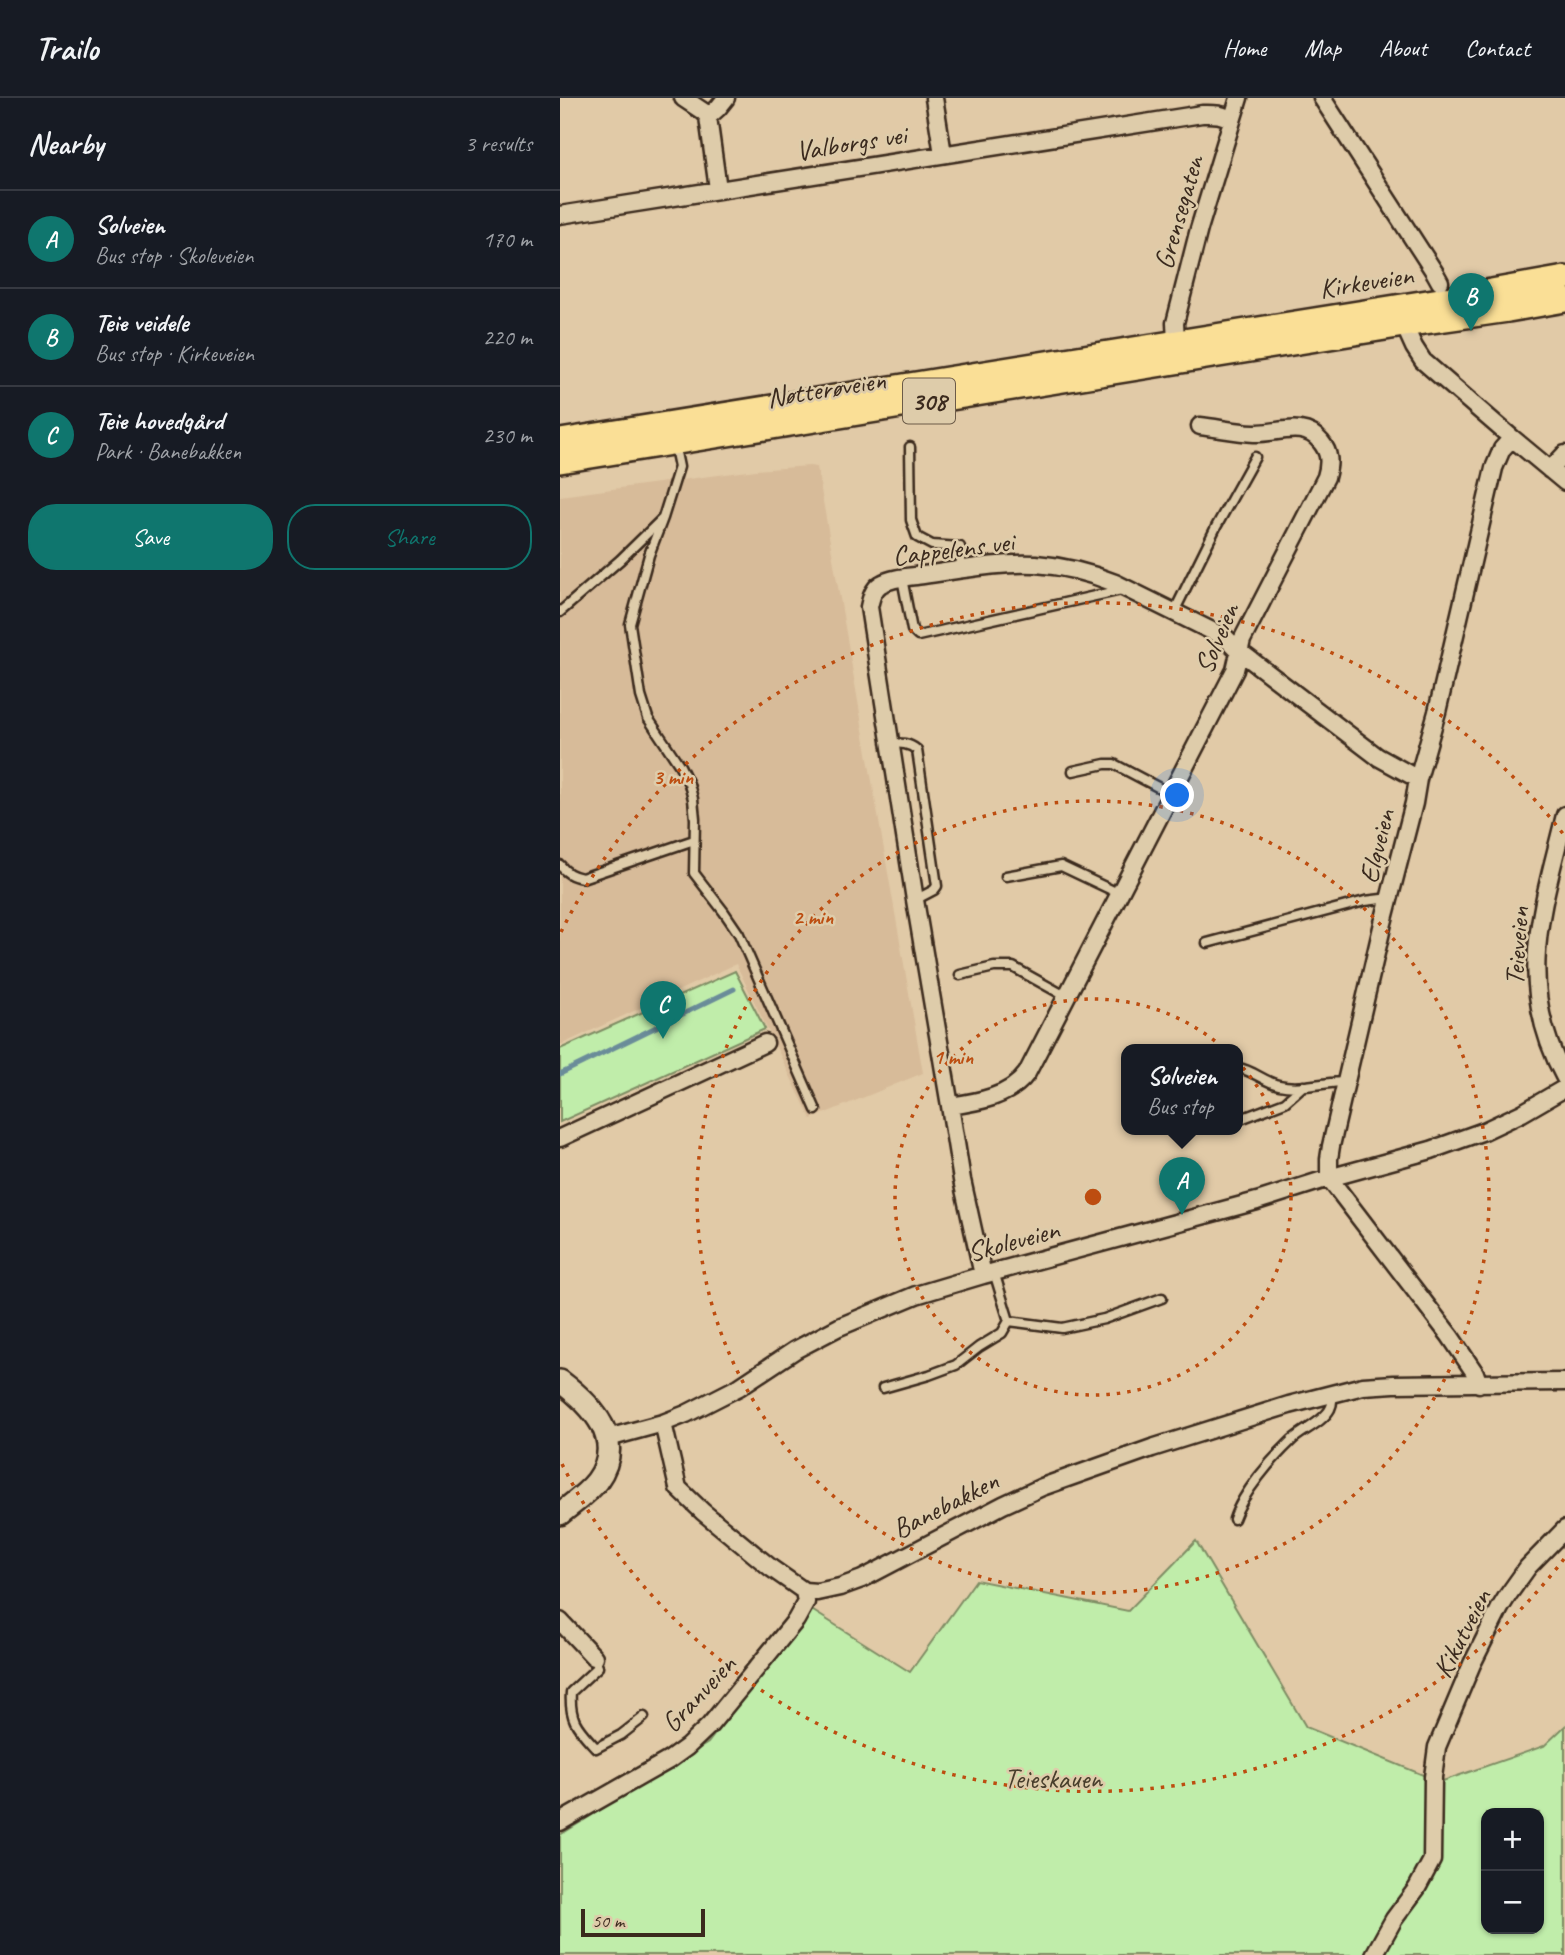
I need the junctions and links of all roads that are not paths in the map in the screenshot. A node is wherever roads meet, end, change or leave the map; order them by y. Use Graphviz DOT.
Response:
graph roads {
  1 [pos="683,98"];
  2 [pos="726,98"];
  3 [pos="934,98"];
  4 [pos="1239,98"];
  5 [pos="1322,98"];
  6 [pos="708,117"];
  7 [pos="1231,120"];
  8 [pos="943,155"];
  9 [pos="718,190"];
  10 [pos="560,215"];
  11 [pos="1565,263"];
  12 [pos="1565,278"];
  13 [pos="1440,282"];
  14 [pos="1540,282"];
  15 [pos="1565,300"];
  16 [pos="1514,310"];
  17 [pos="1404,326"];
  18 [pos="1180,351"];
  19 [pos="1200,426"];
  20 [pos="673,433"];
  21 [pos="1512,438"];
  22 [pos="560,441"];
  23 [pos="909,447"];
  24 [pos="1565,454"];
  25 [pos="1255,457"];
  26 [pos="560,461"];
  27 [pos="1550,470"];
  28 [pos="1565,482"];
  29 [pos="663,518"];
  30 [pos="961,569"];
  31 [pos="902,579"];
  32 [pos="1127,589"];
  33 [pos="560,612"];
  34 [pos="1174,612"];
  35 [pos="1239,651"];
  36 [pos="891,744"];
  37 [pos="1073,771"];
  38 [pos="1418,779"];
  39 [pos="1171,794"];
  40 [pos="1565,815"];
  41 [pos="694,840"];
  42 [pos="560,865"];
  43 [pos="1006,876"];
  44 [pos="1120,894"];
  45 [pos="1390,898"];
  46 [pos="915,900"];
  47 [pos="1207,943"];
  48 [pos="960,975"];
  49 [pos="1067,997"];
  50 [pos="765,1043"];
  51 [pos="1243,1069"];
  52 [pos="1565,1078"];
  53 [pos="1346,1082"];
  54 [pos="1303,1086"];
  55 [pos="1565,1088"];
  56 [pos="950,1106"];
  57 [pos="816,1110"];
  58 [pos="1243,1118"];
  59 [pos="560,1138"];
  60 [pos="1329,1178"];
  61 [pos="989,1273"];
  62 [pos="1162,1298"];
  63 [pos="1009,1321"];
  64 [pos="560,1381"];
  65 [pos="1565,1382"];
  66 [pos="1479,1384"];
  67 [pos="883,1388"];
  68 [pos="1330,1393"];
  69 [pos="663,1423"];
  70 [pos="608,1438"];
  71 [pos="560,1514"];
  72 [pos="1234,1518"];
  73 [pos="1565,1529"];
  74 [pos="804,1591"];
  75 [pos="560,1621"];
  76 [pos="594,1657"];
  77 [pos="644,1717"];
  78 [pos="560,1822"];
  79 [pos="1374,1955"];
  1 -- 6 [label="street"];
  2 -- 6 [label="street"];
  3 -- 8 [label="street"];
  4 -- 7 [label="street, Grensegaten"];
  5 -- 13 [label="street"];
  6 -- 9 [label="street"];
  7 -- 8 [label="street, Valborgs vei"];
  7 -- 18 [label="street, Grensegaten"];
  8 -- 9 [label="street, Valborgs vei"];
  9 -- 10 [label="street, Valborgs vei"];
  11 -- 14 [label="main road"];
  12 -- 14 [label="main road, Kirkeveien / 308"];
  14 -- 16 [label="main road"];
  14 -- 18 [label="main road, Kirkeveien / 308"];
  15 -- 16 [label="main road, Kirkeveien / 308"];
  16 -- 17 [label="main road, Kirkeveien / 308"];
  17 -- 18 [label="main road, Kirkeveien / 308"];
  17 -- 21 [label="street"];
  18 -- 20 [label="main road, Nøtterøveien / 308"];
  19 -- 35 [label="street, Solveien"];
  20 -- 22 [label="main road, Nøtterøveien / 308"];
  20 -- 26 [label="main road, Nøtterøveien / 308"];
  20 -- 29 [label="lane"];
  21 -- 27 [label="street"];
  21 -- 38 [label="street, Elgveien"];
  23 -- 30 [label="lane"];
  24 -- 27 [label="street"];
  25 -- 34 [label="lane"];
  27 -- 28 [label="street"];
  29 -- 33 [label="lane"];
  29 -- 41 [label="lane"];
  30 -- 31 [label="street, Cappelens vei"];
  30 -- 32 [label="street, Cappelens vei"];
  31 -- 32 [label="lane"];
  31 -- 36 [label="street, Cappelens vei"];
  32 -- 34 [label="street, Cappelens vei"];
  34 -- 35 [label="street, Cappelens vei"];
  35 -- 38 [label="street, Cappelens vei"];
  35 -- 39 [label="street, Solveien"];
  36 -- 46 [label="street, Cappelens vei"];
  36 -- 46 [label="lane"];
  37 -- 39 [label="lane"];
  38 -- 45 [label="street, Elgveien"];
  39 -- 44 [label="street, Solveien"];
  40 -- 52 [label="street, Teieveien"];
  41 -- 42 [label="lane"];
  41 -- 57 [label="lane"];
  43 -- 44 [label="lane"];
  44 -- 49 [label="street, Solveien"];
  45 -- 47 [label="lane"];
  45 -- 53 [label="street, Elgveien"];
  46 -- 56 [label="street, Cappelens vei"];
  48 -- 49 [label="lane"];
  49 -- 56 [label="street, Solveien"];
  50 -- 59 [label="street"];
  51 -- 54 [label="lane"];
  53 -- 54 [label="lane"];
  53 -- 60 [label="street, Elgveien"];
  54 -- 58 [label="lane"];
  55 -- 60 [label="street, Skoleveien"];
  56 -- 61 [label="street"];
  60 -- 61 [label="street, Skoleveien"];
  60 -- 66 [label="street"];
  61 -- 63 [label="lane"];
  61 -- 69 [label="street, Skoleveien"];
  62 -- 63 [label="lane"];
  63 -- 67 [label="lane"];
  64 -- 70 [label="main road"];
  65 -- 66 [label="street, Banebakken"];
  66 -- 68 [label="street, Banebakken"];
  68 -- 72 [label="lane"];
  68 -- 74 [label="street, Banebakken"];
  69 -- 70 [label="street, Skoleveien"];
  69 -- 74 [label="street"];
  70 -- 71 [label="main road"];
  73 -- 79 [label="street, Kikutveien"];
  74 -- 78 [label="street, Granveien"];
  75 -- 76 [label="street"];
  76 -- 77 [label="lane"];
}
